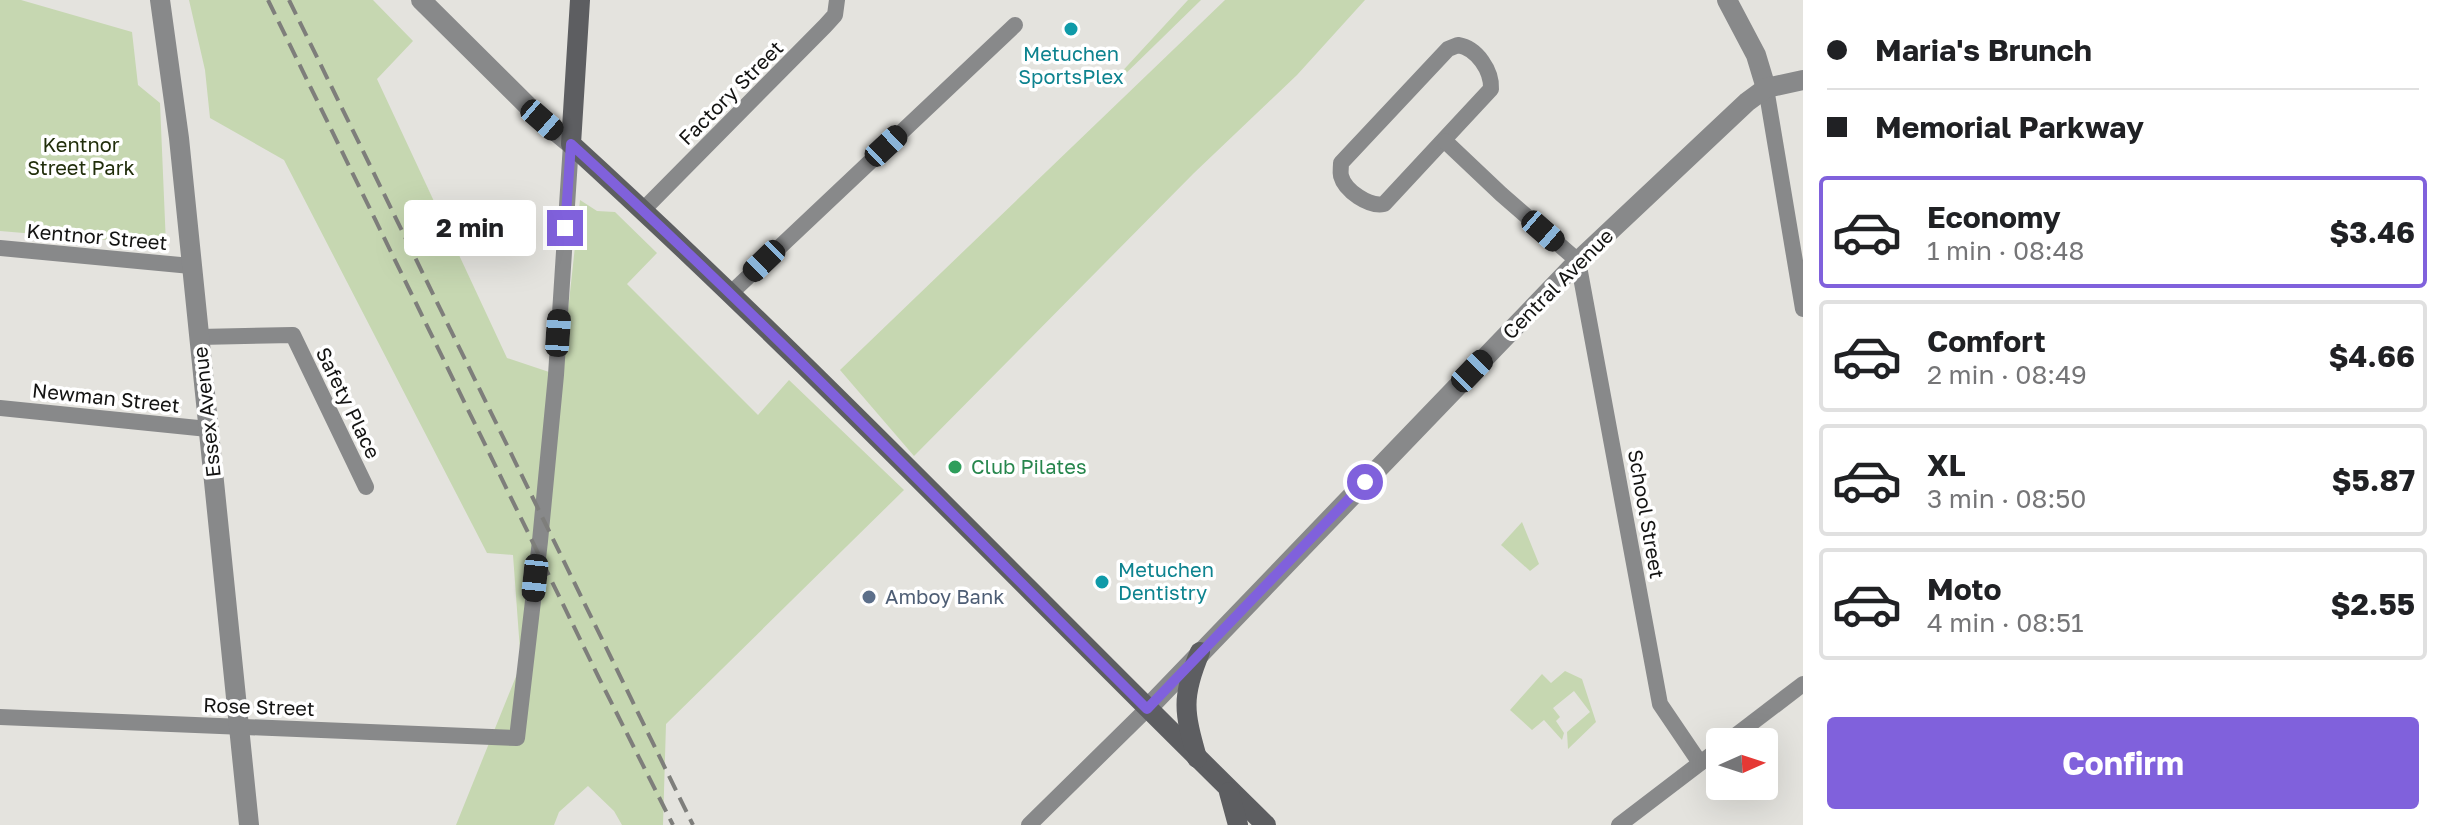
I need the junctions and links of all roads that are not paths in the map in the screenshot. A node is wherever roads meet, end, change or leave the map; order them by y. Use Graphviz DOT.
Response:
graph roads {
  1 [pos="160,0"];
  2 [pos="421,0"];
  3 [pos="580,0"];
  4 [pos="837,0"];
  5 [pos="1727,0"];
  6 [pos="1015,25"];
  7 [pos="1803,80"];
  8 [pos="1766,88"];
  9 [pos="1445,141"];
  10 [pos="571,144"];
  11 [pos="643,210"];
  12 [pos="0,248"];
  13 [pos="1578,261"];
  14 [pos="191,266"];
  15 [pos="731,293"];
  16 [pos="1803,309"];
  17 [pos="199,337"];
  18 [pos="0,408"];
  19 [pos="208,429"];
  20 [pos="366,487"];
  21 [pos="1200,652"];
  22 [pos="1803,684"];
  23 [pos="1147,709"];
  24 [pos="0,717"];
  25 [pos="239,726"];
  26 [pos="1745,728"];
  27 [pos="1197,758"];
  28 [pos="1706,758"];
  29 [pos="1700,763"];
  30 [pos="1228,788"];
  31 [pos="249,825"];
  32 [pos="1029,825"];
  33 [pos="1238,825"];
  34 [pos="1266,825"];
  35 [pos="1619,825"];
  1 -- 14 [label="street, Essex Avenue"];
  2 -- 10 [label="street"];
  3 -- 10 [label="main road"];
  4 -- 11 [label="street, Factory Street"];
  5 -- 8 [label="street"];
  6 -- 15 [label="street"];
  7 -- 8 [label="street, Central Avenue"];
  8 -- 13 [label="street, Central Avenue"];
  8 -- 16 [label="street"];
  9 -- 9 [label="street"];
  9 -- 13 [label="street"];
  10 -- 11 [label="main road"];
  10 -- 25 [label="street, Rose Street"];
  11 -- 15 [label="main road"];
  12 -- 14 [label="street, Kentnor Street"];
  13 -- 21 [label="street, Central Avenue"];
  13 -- 29 [label="street, School Street"];
  14 -- 17 [label="street, Essex Avenue"];
  15 -- 23 [label="main road"];
  17 -- 19 [label="street, Essex Avenue"];
  17 -- 20 [label="street, Safety Place"];
  18 -- 19 [label="street, Newman Street"];
  19 -- 25 [label="street, Essex Avenue"];
  21 -- 23 [label="street, Central Avenue"];
  21 -- 27 [label="main road"];
  22 -- 26 [label="street"];
  23 -- 27 [label="main road"];
  23 -- 32 [label="street, Central Avenue"];
  24 -- 25 [label="street, Rose Street"];
  25 -- 31 [label="street, Essex Avenue"];
  27 -- 30 [label="main road"];
  28 -- 29 [label="street"];
  29 -- 35 [label="street"];
  30 -- 33 [label="main road"];
  30 -- 34 [label="main road"];
}
